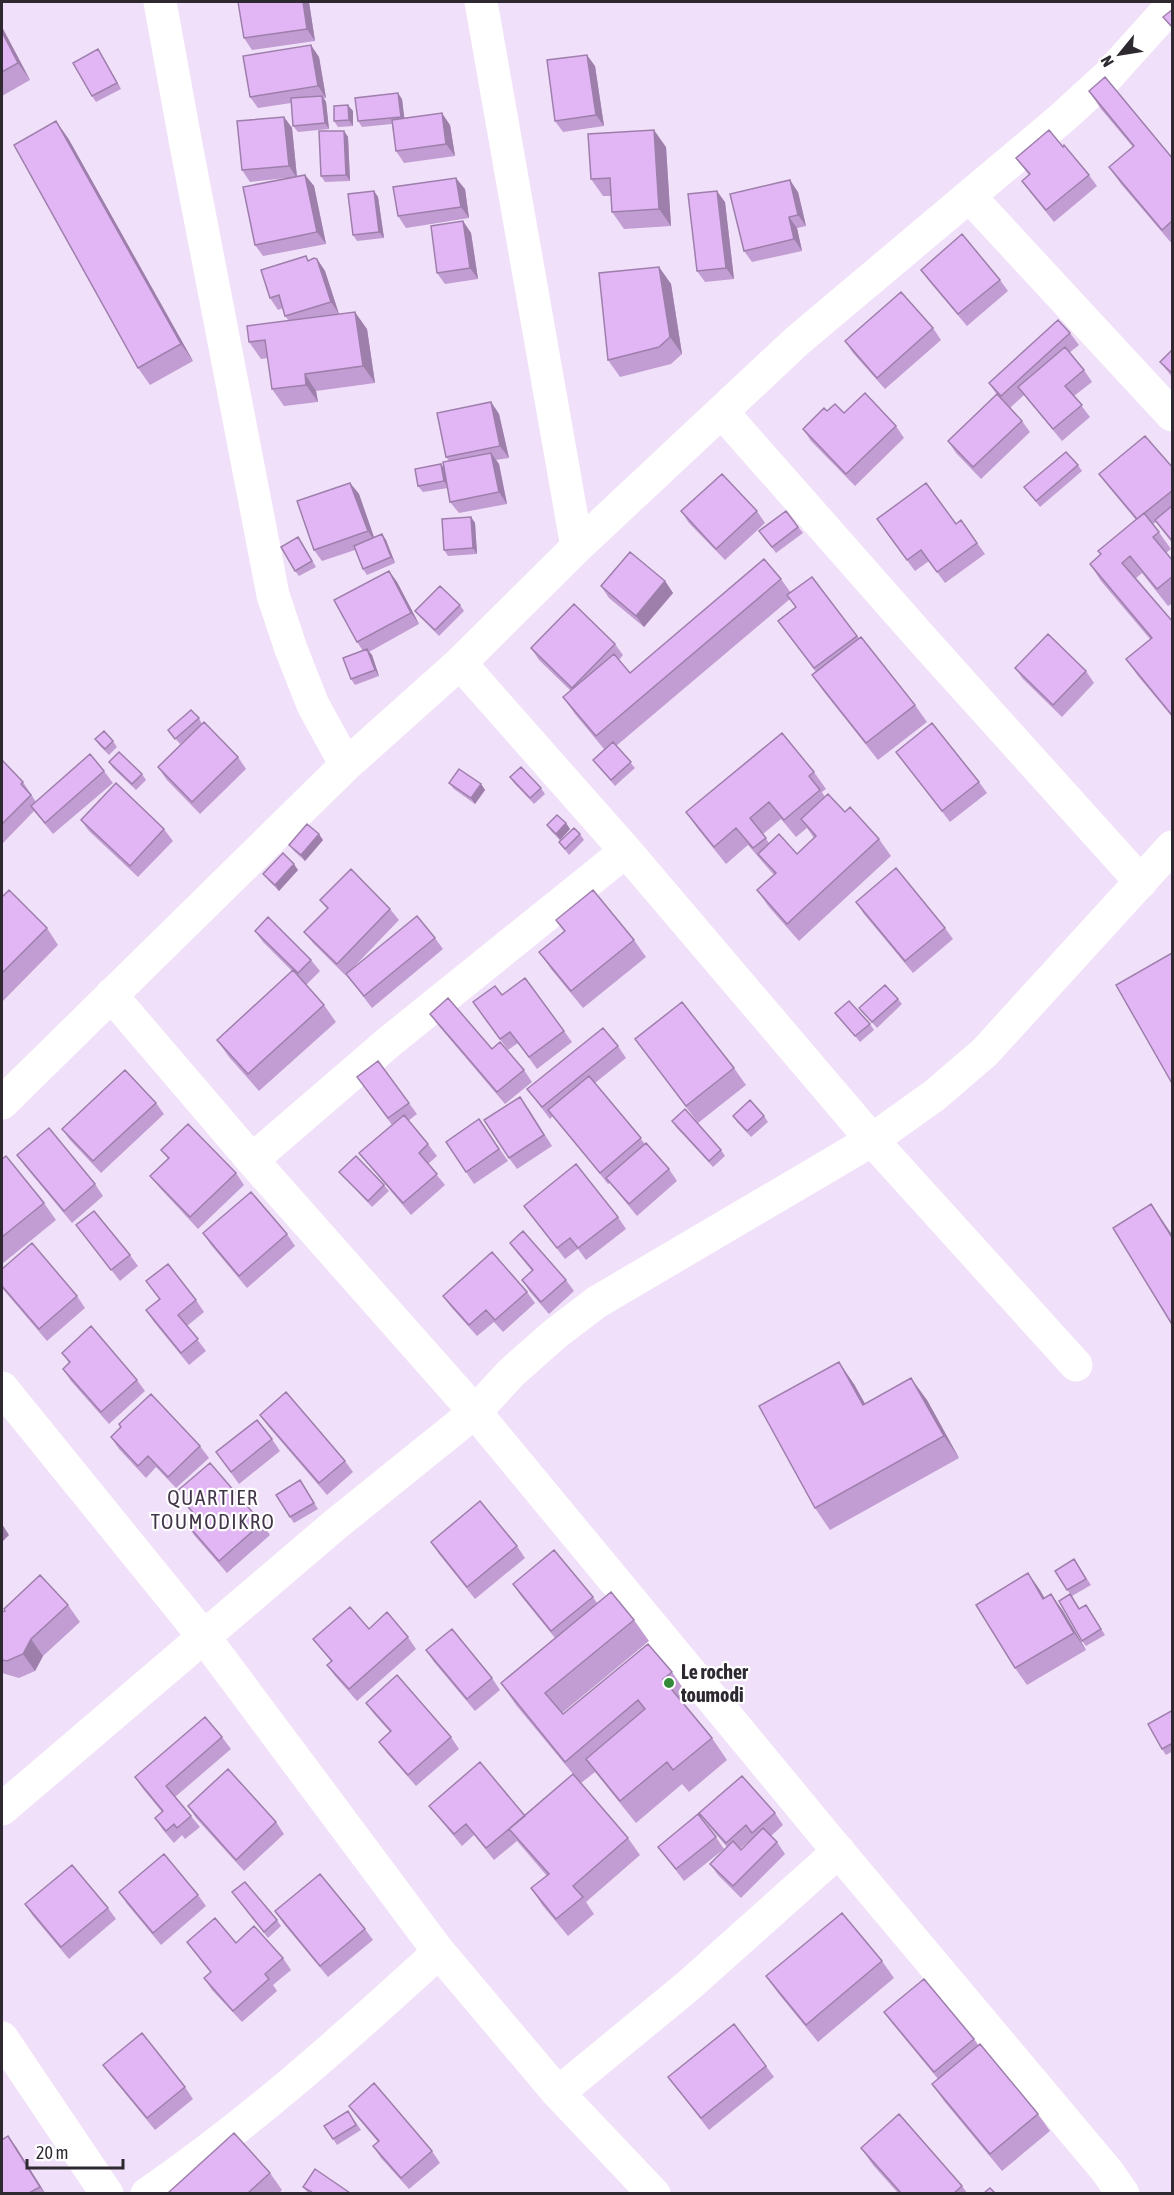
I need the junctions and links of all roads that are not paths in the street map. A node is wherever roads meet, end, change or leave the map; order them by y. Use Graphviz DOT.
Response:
graph roads {
  1 [pos="160,2"];
  2 [pos="481,2"];
  3 [pos="1173,5"];
  4 [pos="969,196"];
  5 [pos="722,412"];
  6 [pos="1173,415"];
  7 [pos="577,547"];
  8 [pos="459,663"];
  9 [pos="346,765"];
  10 [pos="1173,848"];
  11 [pos="626,851"];
  12 [pos="1141,882"];
  13 [pos="111,995"];
  14 [pos="2,1103"];
  15 [pos="872,1140"];
  16 [pos="252,1160"];
  17 [pos="1076,1365"];
  18 [pos="2,1388"];
  19 [pos="475,1412"];
  20 [pos="204,1637"];
  21 [pos="2,1809"];
  22 [pos="839,1851"];
  23 [pos="439,1952"];
  24 [pos="2,2038"];
  25 [pos="558,2093"];
  26 [pos="107,2193"];
  27 [pos="147,2193"];
  28 [pos="654,2193"];
  29 [pos="1123,2193"];
  1 -- 9 [label="street"];
  2 -- 7 [label="street"];
  3 -- 4 [label="street"];
  4 -- 5 [label="street"];
  4 -- 6 [label="street"];
  5 -- 7 [label="street"];
  5 -- 12 [label="street"];
  7 -- 8 [label="street"];
  8 -- 9 [label="street"];
  8 -- 11 [label="street"];
  9 -- 13 [label="street"];
  10 -- 12 [label="street"];
  11 -- 15 [label="street"];
  11 -- 16 [label="street"];
  12 -- 15 [label="street"];
  13 -- 14 [label="street"];
  13 -- 16 [label="street"];
  15 -- 17 [label="street"];
  15 -- 19 [label="street"];
  16 -- 19 [label="street"];
  18 -- 20 [label="street"];
  19 -- 20 [label="street"];
  19 -- 22 [label="street"];
  20 -- 21 [label="street"];
  20 -- 23 [label="street"];
  22 -- 25 [label="street"];
  22 -- 29 [label="street"];
  23 -- 25 [label="street"];
  23 -- 27 [label="street"];
  24 -- 26 [label="street"];
  25 -- 28 [label="street"];
}
